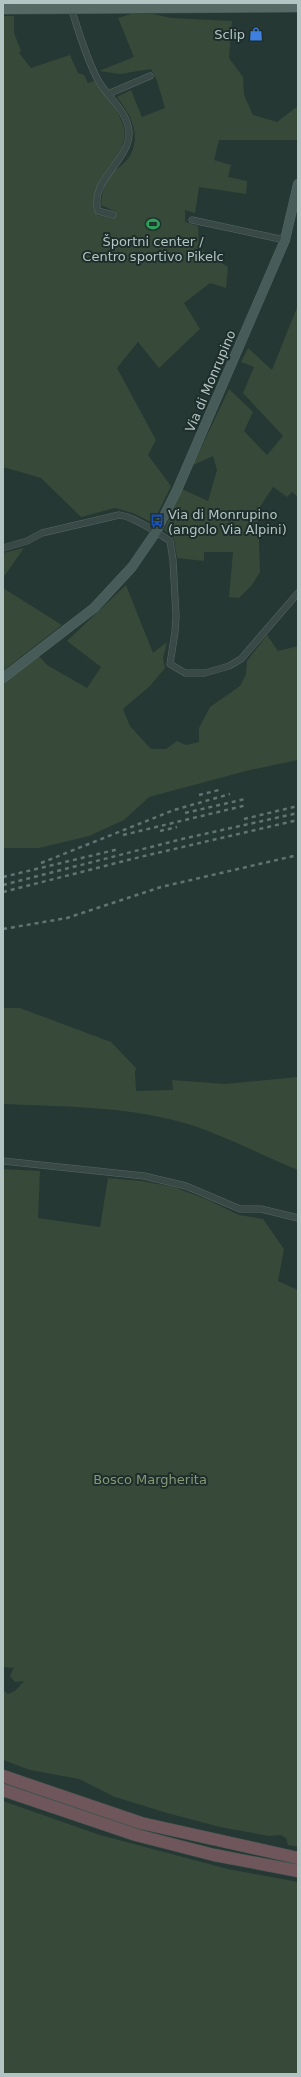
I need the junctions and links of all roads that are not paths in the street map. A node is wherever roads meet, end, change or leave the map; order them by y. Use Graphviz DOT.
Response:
graph roads {
  1 [pos="127,6"];
  2 [pos="171,6"];
  3 [pos="298,7"];
  4 [pos="71,8"];
  5 [pos="3,9"];
  6 [pos="150,76"];
  7 [pos="108,94"];
  8 [pos="298,184"];
  9 [pos="113,215"];
  10 [pos="192,220"];
  11 [pos="285,240"];
  12 [pos="156,532"];
  13 [pos="3,548"];
  14 [pos="298,593"];
  15 [pos="3,678"];
  16 [pos="3,1161"];
  17 [pos="298,1218"];
  18 [pos="3,1776"];
  19 [pos="3,1790"];
  20 [pos="298,1858"];
  21 [pos="298,1871"];
  1 -- 2 [label="main road"];
  1 -- 4 [label="main road"];
  2 -- 3 [label="main road"];
  4 -- 5 [label="main road"];
  4 -- 7 [label="street"];
  6 -- 7 [label="street"];
  7 -- 9 [label="street"];
  8 -- 11 [label="main road, Via di Monrupino"];
  10 -- 11 [label="street"];
  11 -- 12 [label="main road, Via di Monrupino"];
  12 -- 13 [label="street"];
  12 -- 14 [label="street"];
  12 -- 15 [label="main road, Via di Monrupino"];
  16 -- 17 [label="street"];
  18 -- 20 [label="highway"];
  19 -- 21 [label="highway"];
}
